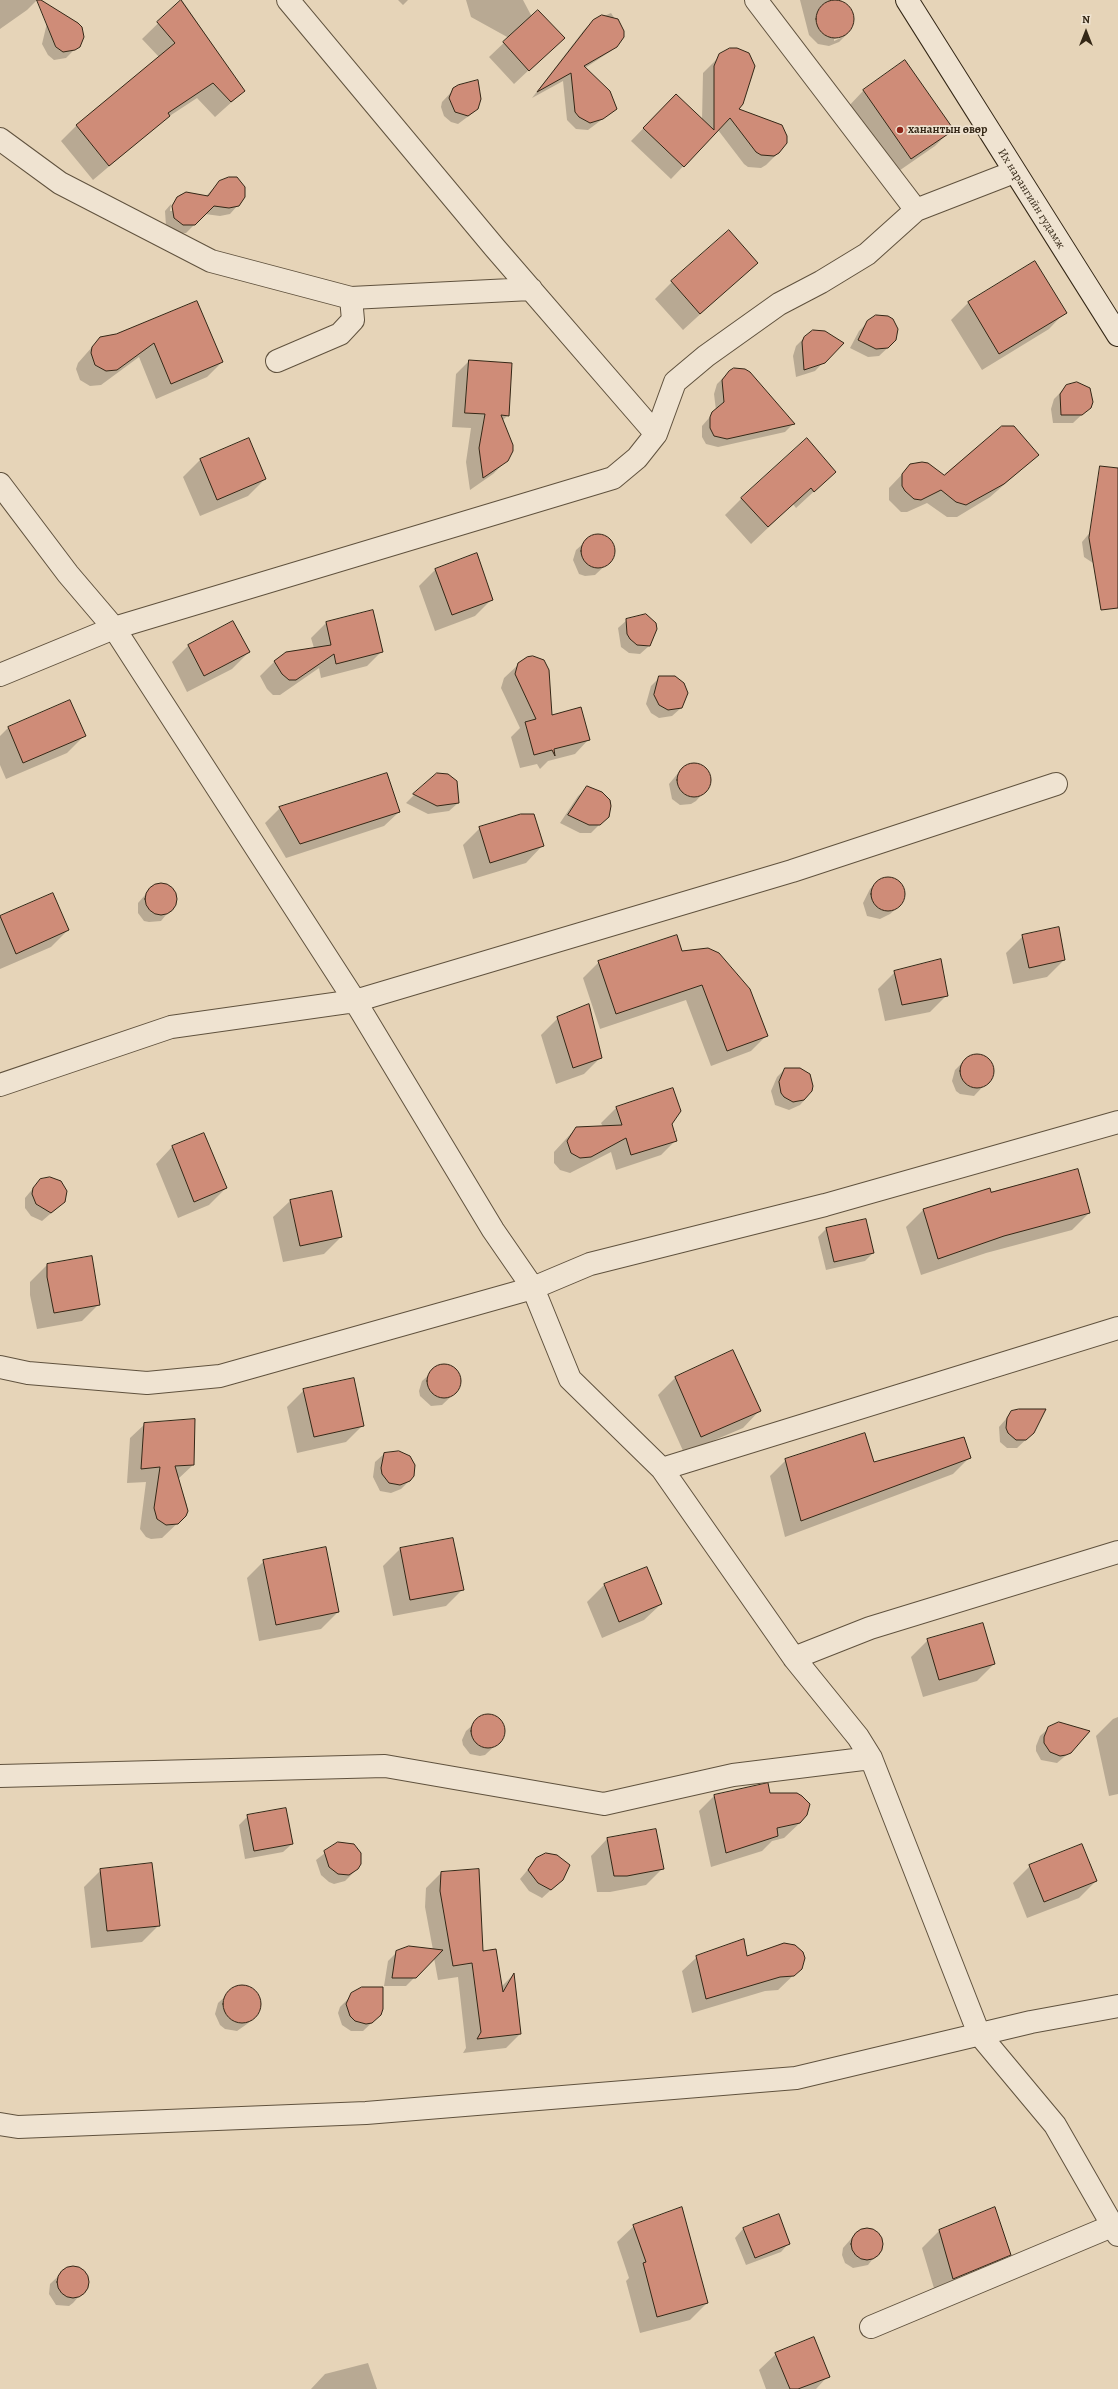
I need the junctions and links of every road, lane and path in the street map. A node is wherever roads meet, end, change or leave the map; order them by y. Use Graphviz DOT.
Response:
graph roads {
  1 [pos="288,0"];
  2 [pos="756,0"];
  3 [pos="907,0"];
  4 [pos="0,138"];
  5 [pos="1014,172"];
  6 [pos="916,210"];
  7 [pos="531,289"];
  8 [pos="351,298"];
  9 [pos="1118,335"];
  10 [pos="277,361"];
  11 [pos="656,434"];
  12 [pos="0,484"];
  13 [pos="114,628"];
  14 [pos="0,675"];
  15 [pos="1056,784"];
  16 [pos="354,1001"];
  17 [pos="0,1085"];
  18 [pos="1118,1122"];
  19 [pos="533,1288"];
  20 [pos="1118,1328"];
  21 [pos="0,1367"];
  22 [pos="662,1470"];
  23 [pos="1118,1552"];
  24 [pos="794,1658"];
  25 [pos="871,1758"];
  26 [pos="0,1776"];
  27 [pos="1118,2006"];
  28 [pos="979,2034"];
  29 [pos="0,2124"];
  30 [pos="1115,2231"];
  31 [pos="871,2327"];
  1 -- 7 [label="street"];
  2 -- 6 [label="street"];
  3 -- 5 [label="street, Их нарангийн гудамж"];
  4 -- 8 [label="street"];
  5 -- 6 [label="street"];
  5 -- 9 [label="street, Их нарангийн гудамж"];
  6 -- 11 [label="street"];
  7 -- 8 [label="street"];
  7 -- 11 [label="street"];
  8 -- 10 [label="street"];
  11 -- 13 [label="street"];
  12 -- 13 [label="street"];
  13 -- 14 [label="street"];
  13 -- 16 [label="street"];
  15 -- 16 [label="street"];
  16 -- 17 [label="street"];
  16 -- 19 [label="street"];
  18 -- 19 [label="street"];
  19 -- 21 [label="street"];
  19 -- 22 [label="street"];
  20 -- 22 [label="street"];
  22 -- 24 [label="street"];
  23 -- 24 [label="street"];
  24 -- 25 [label="street"];
  25 -- 26 [label="street"];
  25 -- 28 [label="street"];
  27 -- 28 [label="street"];
  28 -- 29 [label="street"];
  28 -- 30 [label="street"];
  30 -- 31 [label="street"];
}
